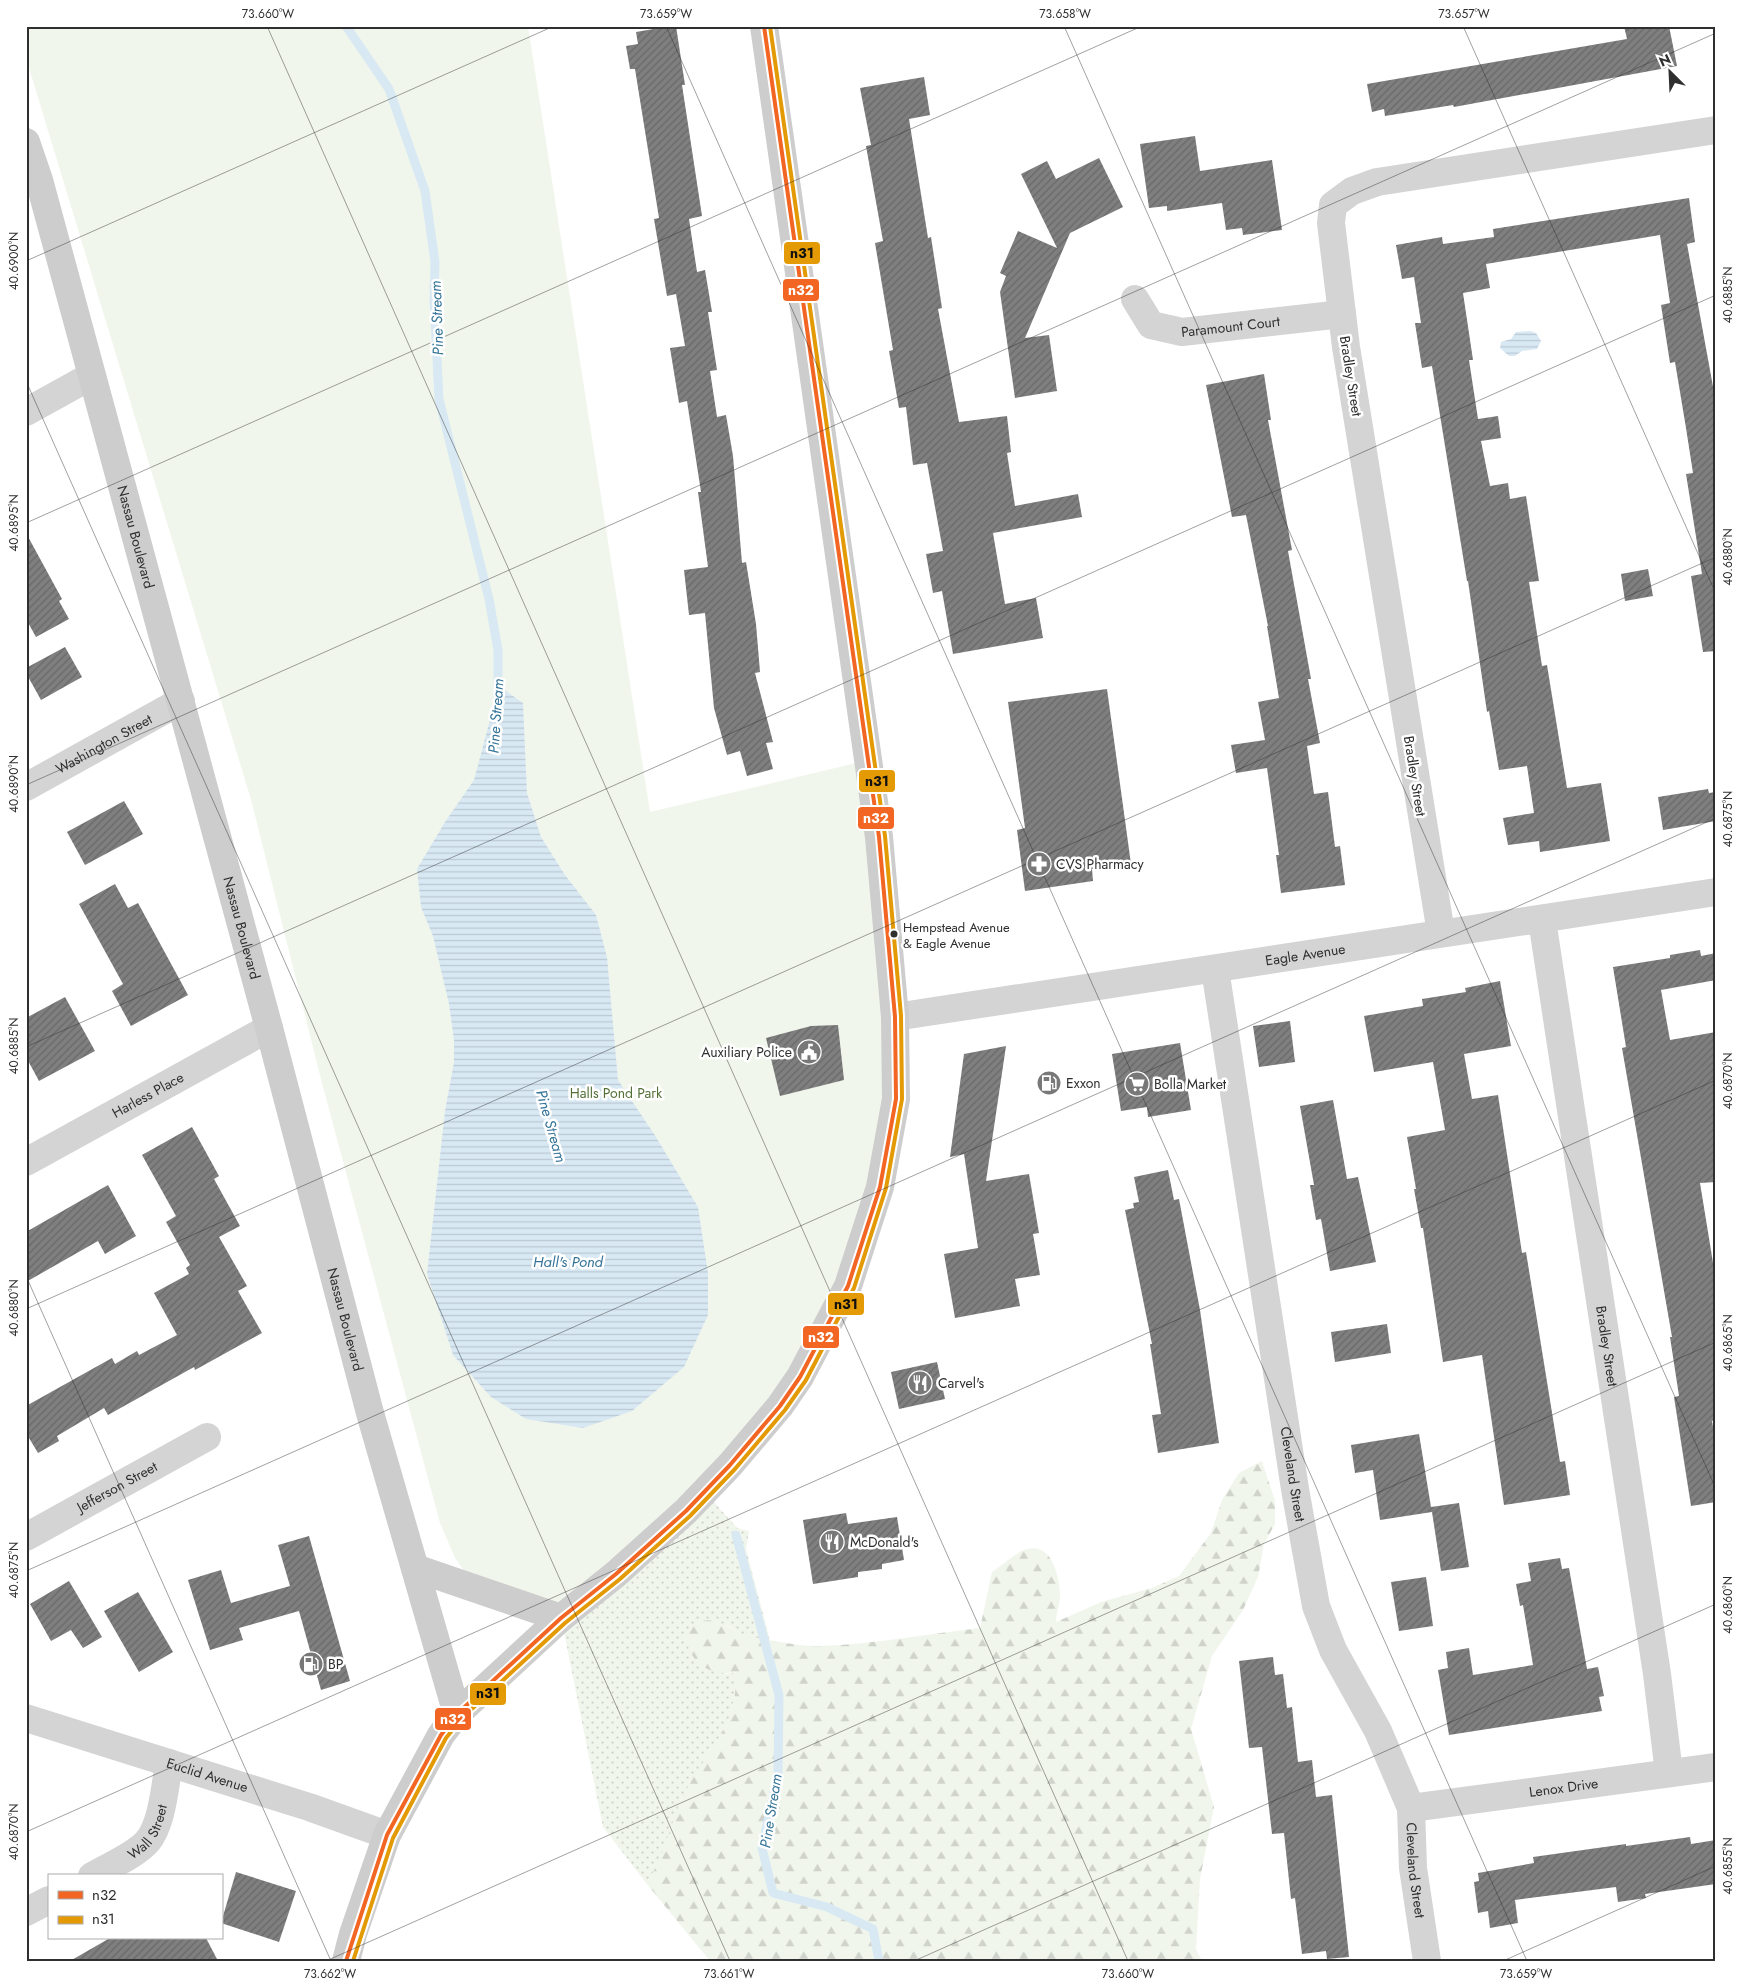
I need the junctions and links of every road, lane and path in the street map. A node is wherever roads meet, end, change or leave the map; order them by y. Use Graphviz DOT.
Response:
graph roads {
  1 [pos="764,26"];
  2 [pos="1716,130"];
  3 [pos="26,142"];
  4 [pos="1135,299"];
  5 [pos="1342,314"];
  6 [pos="91,376"];
  7 [pos="26,412"];
  8 [pos="181,701"];
  9 [pos="26,787"];
  10 [pos="1716,892"];
  11 [pos="1542,920"];
  12 [pos="1441,934"];
  13 [pos="1215,969"];
  14 [pos="895,1017"];
  15 [pos="269,1028"];
  16 [pos="26,1162"];
  17 [pos="207,1437"];
  18 [pos="26,1537"];
  19 [pos="415,1568"];
  20 [pos="561,1618"];
  21 [pos="457,1714"];
  22 [pos="26,1718"];
  23 [pos="169,1764"];
  24 [pos="1716,1767"];
  25 [pos="1669,1773"];
  26 [pos="1411,1808"];
  27 [pos="387,1835"];
  28 [pos="96,1874"];
  29 [pos="48,1901"];
  30 [pos="26,1912"];
  31 [pos="346,1961"];
  32 [pos="1427,1961"];
  1 -- 14 [label="main road"];
  2 -- 5 [label="street, Bradley Street"];
  3 -- 6 [label="main road, Nassau Boulevard"];
  4 -- 5 [label="street, Paramount Court"];
  5 -- 12 [label="street, Bradley Street"];
  6 -- 7 [label="street"];
  6 -- 8 [label="main road, Nassau Boulevard"];
  8 -- 9 [label="street, Washington Street"];
  8 -- 15 [label="main road, Nassau Boulevard"];
  10 -- 11 [label="street, Eagle Avenue"];
  11 -- 12 [label="street, Eagle Avenue"];
  11 -- 25 [label="street, Bradley Street"];
  12 -- 13 [label="street, Eagle Avenue"];
  13 -- 14 [label="street, Eagle Avenue"];
  13 -- 26 [label="street, Cleveland Street"];
  14 -- 20 [label="main road"];
  15 -- 16 [label="street, Harless Place"];
  15 -- 19 [label="main road, Nassau Boulevard"];
  17 -- 18 [label="street, Jefferson Street"];
  19 -- 20 [label="main road"];
  19 -- 21 [label="main road, Nassau Boulevard"];
  20 -- 21 [label="main road"];
  21 -- 27 [label="main road"];
  22 -- 23 [label="street, Euclid Avenue"];
  23 -- 27 [label="street, Euclid Avenue"];
  23 -- 28 [label="street, Wall Street"];
  24 -- 25 [label="street, Lenox Drive"];
  25 -- 26 [label="street, Lenox Drive"];
  26 -- 32 [label="street, Cleveland Street"];
  27 -- 31 [label="main road"];
  29 -- 30 [label="street"];
}
